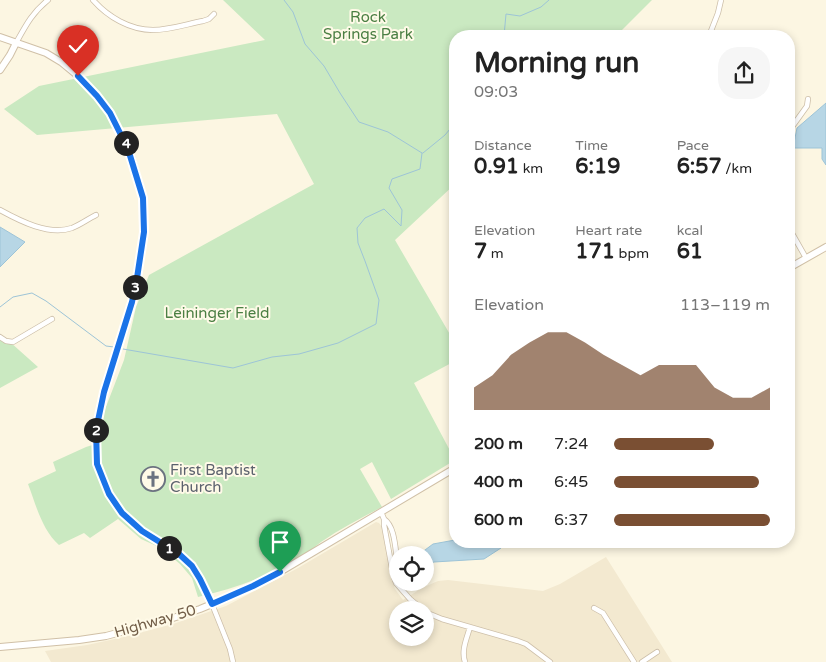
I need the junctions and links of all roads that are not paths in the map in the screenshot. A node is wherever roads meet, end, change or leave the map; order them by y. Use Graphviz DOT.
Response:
graph roads {
  1 [pos="48,0"];
  2 [pos="93,0"];
  3 [pos="721,0"];
  4 [pos="214,14"];
  5 [pos="711,30"];
  6 [pos="0,37"];
  7 [pos="16,43"];
  8 [pos="0,70"];
  9 [pos="808,99"];
  10 [pos="795,123"];
  11 [pos="0,210"];
  12 [pos="96,215"];
  13 [pos="795,239"];
  14 [pos="826,247"];
  15 [pos="806,258"];
  16 [pos="795,264"];
  17 [pos="52,319"];
  18 [pos="0,337"];
  19 [pos="449,472"];
  20 [pos="381,512"];
  21 [pos="384,519"];
  22 [pos="395,546"];
  23 [pos="389,552"];
  24 [pos="403,591"];
  25 [pos="412,601"];
  26 [pos="212,604"];
  27 [pos="594,608"];
  28 [pos="434,615"];
  29 [pos="470,627"];
  30 [pos="0,647"];
  31 [pos="657,652"];
  32 [pos="233,662"];
  33 [pos="465,662"];
  34 [pos="550,662"];
  35 [pos="634,662"];
  36 [pos="642,662"];
  1 -- 7 [label="street"];
  2 -- 4 [label="street"];
  3 -- 5 [label="street"];
  6 -- 7 [label="street"];
  7 -- 8 [label="street"];
  7 -- 26 [label="street"];
  9 -- 10 [label="street"];
  11 -- 12 [label="street"];
  13 -- 15 [label="street"];
  14 -- 15 [label="street"];
  15 -- 16 [label="street"];
  17 -- 18 [label="street"];
  19 -- 20 [label="street, Highway 50"];
  20 -- 21 [label="street"];
  20 -- 26 [label="street, Highway 50"];
  21 -- 22 [label="street"];
  21 -- 23 [label="street"];
  24 -- 25 [label="street"];
  26 -- 30 [label="street, Highway 50"];
  26 -- 32 [label="street"];
  27 -- 35 [label="street"];
  28 -- 29 [label="street"];
  29 -- 33 [label="street"];
  29 -- 34 [label="street"];
  31 -- 36 [label="street"];
}
